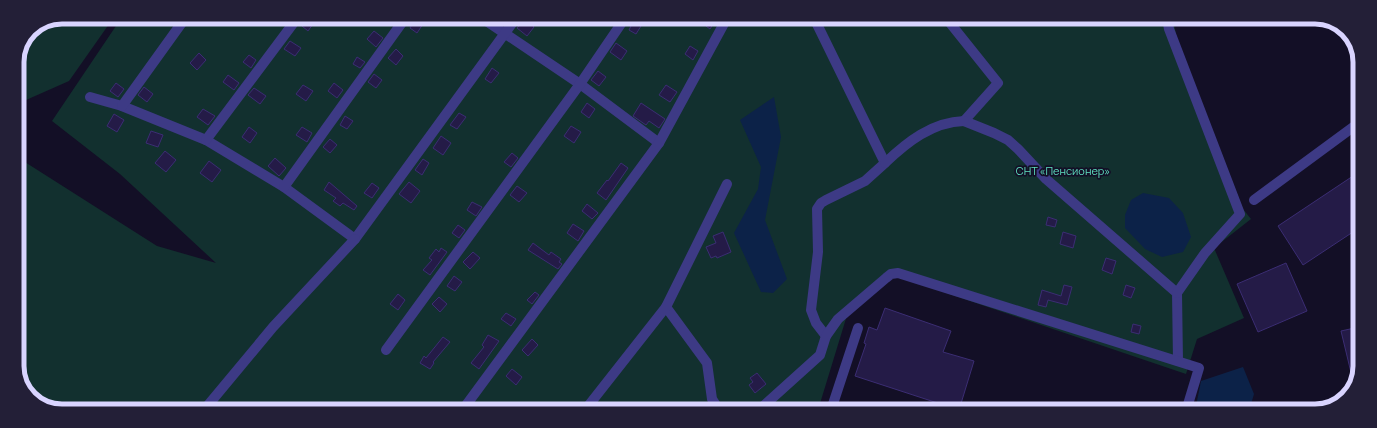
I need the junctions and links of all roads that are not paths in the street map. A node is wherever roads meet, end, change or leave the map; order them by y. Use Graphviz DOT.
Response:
graph roads {
  1 [pos="181,24"];
  2 [pos="293,24"];
  3 [pos="401,24"];
  4 [pos="491,24"];
  5 [pos="512,24"];
  6 [pos="621,24"];
  7 [pos="724,24"];
  8 [pos="817,24"];
  9 [pos="951,24"];
  10 [pos="1168,24"];
  11 [pos="505,34"];
  12 [pos="580,84"];
  13 [pos="90,97"];
  14 [pos="122,106"];
  15 [pos="964,121"];
  16 [pos="1353,127"];
  17 [pos="206,140"];
  18 [pos="659,143"];
  19 [pos="885,163"];
  20 [pos="727,184"];
  21 [pos="284,187"];
  22 [pos="1254,200"];
  23 [pos="355,239"];
  24 [pos="1177,293"];
  25 [pos="666,307"];
  26 [pos="858,328"];
  27 [pos="826,336"];
  28 [pos="386,350"];
  29 [pos="1178,361"];
  30 [pos="209,404"];
  31 [pos="467,404"];
  32 [pos="590,404"];
  33 [pos="714,404"];
  34 [pos="766,404"];
  35 [pos="833,404"];
  36 [pos="1188,404"];
  1 -- 14 [label="street"];
  2 -- 17 [label="street"];
  3 -- 21 [label="street"];
  4 -- 11 [label="street"];
  5 -- 11 [label="street"];
  6 -- 12 [label="street"];
  7 -- 18 [label="street"];
  8 -- 19 [label="street"];
  9 -- 15 [label="street"];
  10 -- 24 [label="street"];
  11 -- 12 [label="street"];
  11 -- 23 [label="street"];
  12 -- 18 [label="street"];
  12 -- 28 [label="street"];
  13 -- 14 [label="street"];
  14 -- 17 [label="street"];
  15 -- 19 [label="street"];
  15 -- 24 [label="street"];
  16 -- 22 [label="street"];
  17 -- 21 [label="street"];
  18 -- 31 [label="street"];
  19 -- 27 [label="street"];
  20 -- 25 [label="street"];
  21 -- 23 [label="street"];
  23 -- 30 [label="street"];
  24 -- 29 [label="street"];
  25 -- 32 [label="street"];
  25 -- 33 [label="street"];
  26 -- 35 [label="street"];
  27 -- 29 [label="street"];
  27 -- 34 [label="street"];
  29 -- 36 [label="street"];
}
